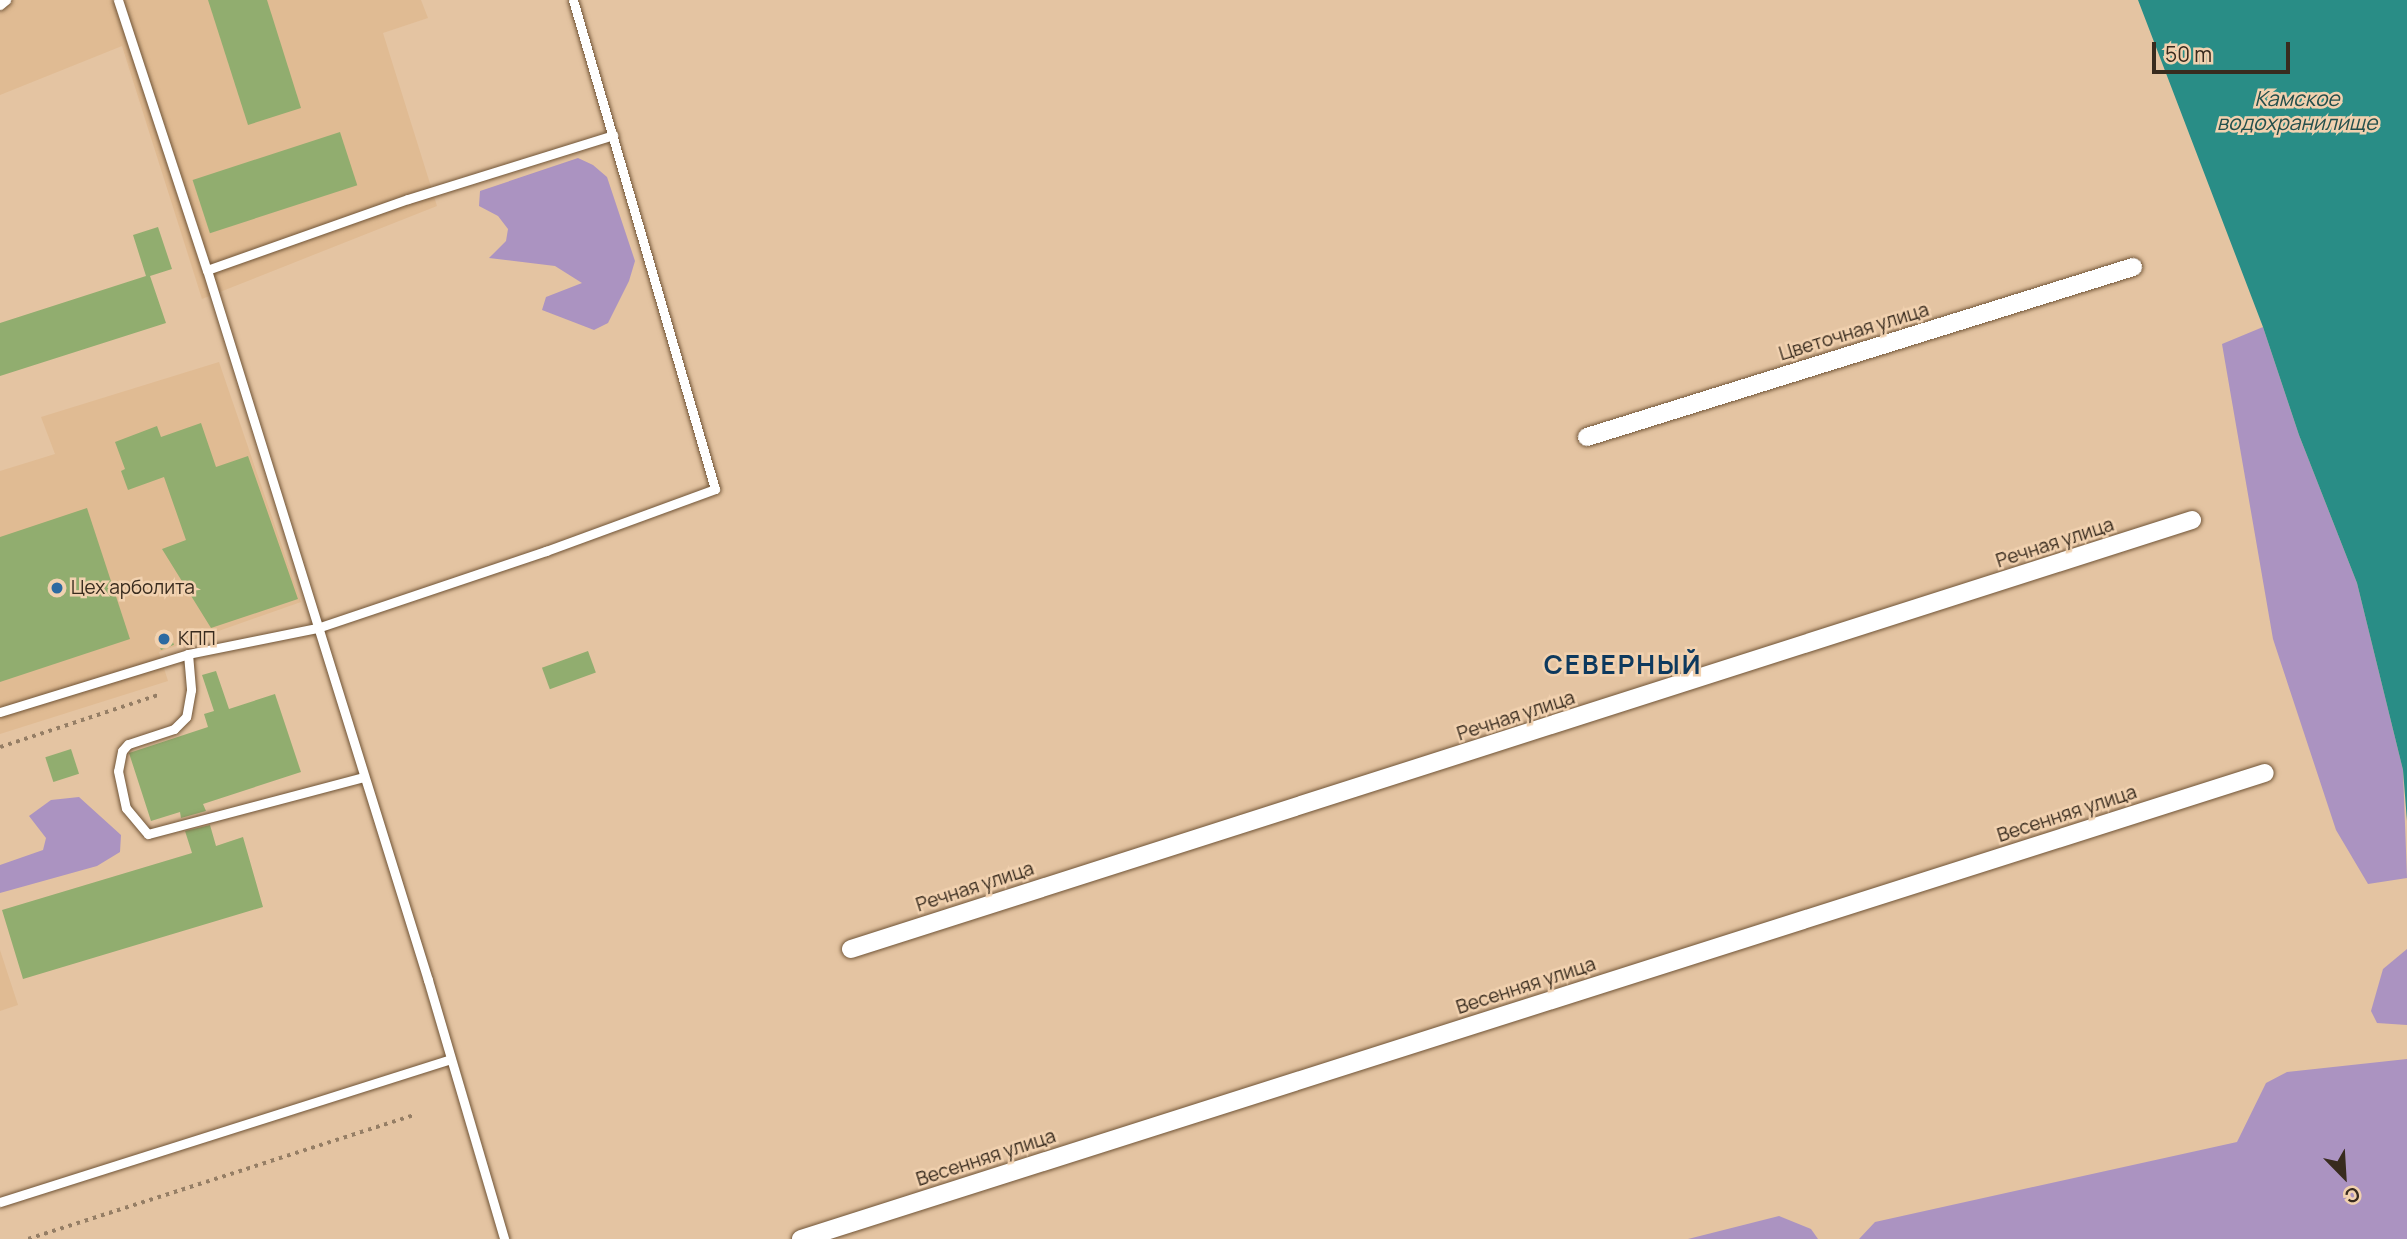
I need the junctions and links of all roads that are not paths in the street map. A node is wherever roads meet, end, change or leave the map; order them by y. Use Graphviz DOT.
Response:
graph roads {
  1 [pos="6,0"];
  2 [pos="118,0"];
  3 [pos="573,0"];
  4 [pos="0,5"];
  5 [pos="613,135"];
  6 [pos="2133,267"];
  7 [pos="207,270"];
  8 [pos="1587,437"];
  9 [pos="2192,520"];
  10 [pos="317,628"];
  11 [pos="188,654"];
  12 [pos="0,712"];
  13 [pos="2265,773"];
  14 [pos="363,777"];
  15 [pos="851,949"];
  16 [pos="450,1059"];
  17 [pos="0,1202"];
  18 [pos="504,1239"];
  19 [pos="801,1239"];
  1 -- 4 [label="lane"];
  2 -- 7 [label="lane"];
  3 -- 5 [label="lane"];
  5 -- 7 [label="lane"];
  5 -- 10 [label="lane"];
  6 -- 8 [label="street, Цветочная улица"];
  7 -- 10 [label="lane"];
  9 -- 15 [label="street, Речная улица"];
  10 -- 11 [label="lane"];
  10 -- 14 [label="lane"];
  11 -- 12 [label="lane"];
  11 -- 14 [label="lane"];
  13 -- 19 [label="street, Весенняя улица"];
  14 -- 16 [label="lane"];
  16 -- 17 [label="lane"];
  16 -- 18 [label="lane"];
}
